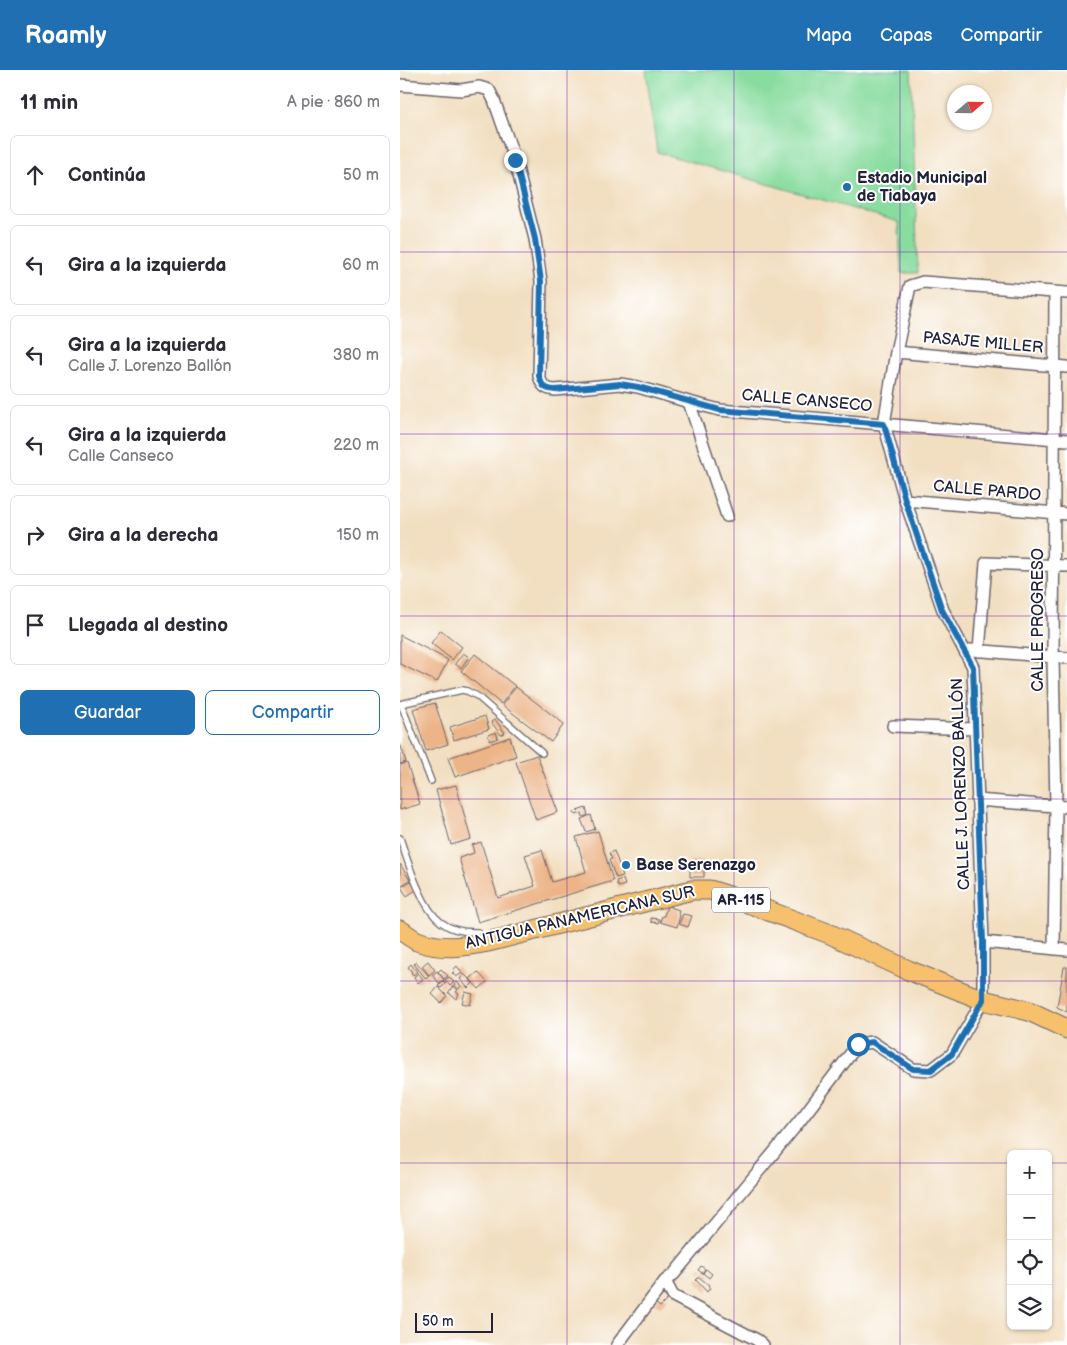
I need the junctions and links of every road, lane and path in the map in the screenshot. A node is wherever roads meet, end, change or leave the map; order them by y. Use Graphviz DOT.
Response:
graph roads {
  1 [pos="400,85"];
  2 [pos="1055,292"];
  3 [pos="1067,293"];
  4 [pos="896,352"];
  5 [pos="1055,366"];
  6 [pos="1067,367"];
  7 [pos="689,402"];
  8 [pos="884,424"];
  9 [pos="1054,439"];
  10 [pos="1067,440"];
  11 [pos="905,500"];
  12 [pos="1054,513"];
  13 [pos="1067,514"];
  14 [pos="727,516"];
  15 [pos="1054,566"];
  16 [pos="1067,566"];
  17 [pos="964,650"];
  18 [pos="979,651"];
  19 [pos="1053,657"];
  20 [pos="1067,658"];
  21 [pos="400,704"];
  22 [pos="893,726"];
  23 [pos="975,729"];
  24 [pos="542,754"];
  25 [pos="431,782"];
  26 [pos="977,800"];
  27 [pos="1062,807"];
  28 [pos="400,838"];
  29 [pos="400,930"];
  30 [pos="478,932"];
  31 [pos="983,942"];
  32 [pos="1054,949"];
  33 [pos="1067,950"];
  34 [pos="983,1000"];
  35 [pos="1067,1030"];
  36 [pos="665,1281"];
  37 [pos="617,1345"];
  38 [pos="763,1345"];
  1 -- 7 [label="street, CALLE CANSECO"];
  2 -- 3 [label="street"];
  2 -- 4 [label="street, CALLE J. LORENZO BALLÓN"];
  2 -- 5 [label="street, CALLE PROGRESO"];
  4 -- 5 [label="street, PASAJE MILLER"];
  4 -- 8 [label="street, CALLE J. LORENZO BALLÓN"];
  5 -- 6 [label="street, PASAJE MILLER"];
  5 -- 9 [label="street, CALLE PROGRESO"];
  7 -- 8 [label="street, CALLE CANSECO"];
  7 -- 14 [label="street"];
  8 -- 9 [label="street, CALLE CANSECO"];
  8 -- 11 [label="street, CALLE J. LORENZO BALLÓN"];
  9 -- 10 [label="street, CALLE CANSECO"];
  9 -- 12 [label="street, CALLE PROGRESO"];
  11 -- 12 [label="street, CALLE PARDO"];
  11 -- 17 [label="street, CALLE J. LORENZO BALLÓN"];
  12 -- 13 [label="street, CALLE PARDO"];
  12 -- 15 [label="street, CALLE PROGRESO"];
  15 -- 16 [label="street"];
  15 -- 18 [label="street"];
  15 -- 19 [label="street, CALLE PROGRESO"];
  17 -- 18 [label="street"];
  17 -- 23 [label="street, CALLE J. LORENZO BALLÓN"];
  18 -- 19 [label="street"];
  19 -- 20 [label="street"];
  19 -- 27 [label="street, CALLE PROGRESO"];
  21 -- 24 [label="lane"];
  21 -- 25 [label="lane"];
  22 -- 23 [label="street"];
  23 -- 26 [label="street, CALLE J. LORENZO BALLÓN"];
  26 -- 27 [label="street"];
  26 -- 31 [label="street, CALLE J. LORENZO BALLÓN"];
  27 -- 32 [label="street, CALLE PROGRESO"];
  28 -- 30 [label="lane"];
  29 -- 34 [label="main road, ANTIGUA PANAMERICANA SUR / AR-115"];
  31 -- 32 [label="street"];
  31 -- 34 [label="street, CALLE J. LORENZO BALLÓN"];
  32 -- 33 [label="street"];
  34 -- 35 [label="main road, ANTIGUA PANAMERICANA SUR / AR-115"];
  34 -- 36 [label="street"];
  36 -- 37 [label="street"];
  36 -- 38 [label="street"];
}
